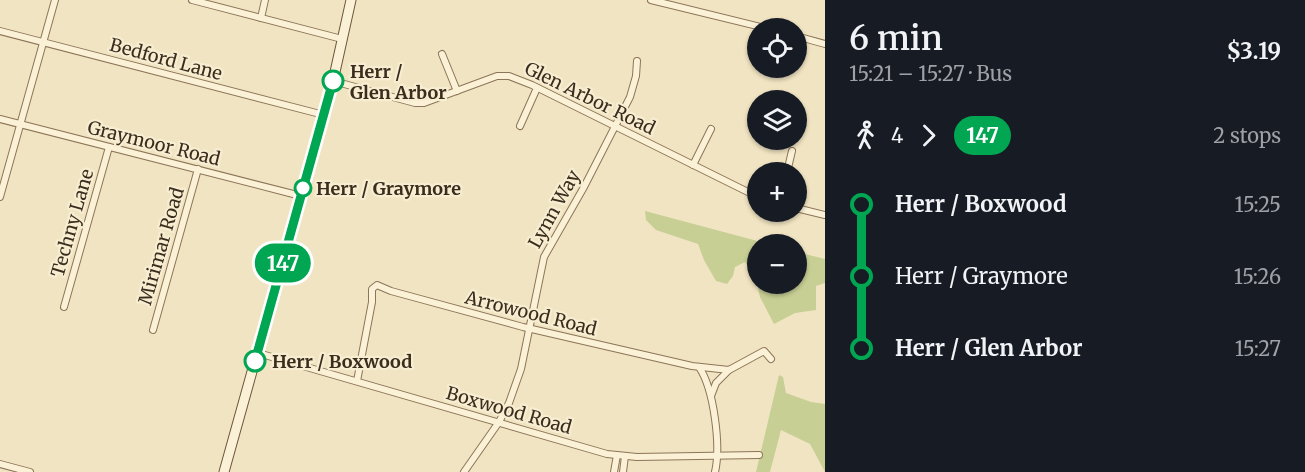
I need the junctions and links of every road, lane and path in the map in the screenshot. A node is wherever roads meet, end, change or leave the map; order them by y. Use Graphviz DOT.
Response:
graph roads {
  1 [pos="55,0"];
  2 [pos="192,0"];
  3 [pos="265,0"];
  4 [pos="351,0"];
  5 [pos="651,0"];
  6 [pos="261,18"];
  7 [pos="747,24"];
  8 [pos="0,31"];
  9 [pos="342,39"];
  10 [pos="807,39"];
  11 [pos="43,42"];
  12 [pos="825,44"];
  13 [pos="442,54"];
  14 [pos="637,61"];
  15 [pos="333,81"];
  16 [pos="537,88"];
  17 [pos="458,91"];
  18 [pos="324,115"];
  19 [pos="0,119"];
  20 [pos="20,124"];
  21 [pos="520,126"];
  22 [pos="615,126"];
  23 [pos="711,129"];
  24 [pos="109,147"];
  25 [pos="792,151"];
  26 [pos="789,162"];
  27 [pos="693,165"];
  28 [pos="198,169"];
  29 [pos="747,192"];
  30 [pos="301,196"];
  31 [pos="0,197"];
  32 [pos="807,211"];
  33 [pos="825,215"];
  34 [pos="64,307"];
  35 [pos="529,329"];
  36 [pos="153,330"];
  37 [pos="258,352"];
  38 [pos="771,359"];
  39 [pos="699,367"];
  40 [pos="729,370"];
  41 [pos="357,381"];
  42 [pos="711,397"];
  43 [pos="499,422"];
  44 [pos="617,455"];
  45 [pos="759,455"];
  46 [pos="625,456"];
  47 [pos="718,456"];
  48 [pos="0,465"];
  49 [pos="16,471"];
  50 [pos="30,472"];
  51 [pos="224,472"];
  52 [pos="464,472"];
  53 [pos="614,472"];
  54 [pos="623,472"];
  55 [pos="715,472"];
  1 -- 11 [label="street"];
  2 -- 6 [label="street"];
  3 -- 6 [label="street"];
  4 -- 9 [label="main road"];
  5 -- 7 [label="street"];
  6 -- 9 [label="street"];
  8 -- 11 [label="street, Bedford Lane"];
  9 -- 15 [label="main road"];
  10 -- 12 [label="street"];
  11 -- 18 [label="street, Bedford Lane"];
  11 -- 20 [label="street"];
  13 -- 17 [label="street"];
  14 -- 22 [label="street, Lynn Way"];
  15 -- 17 [label="street, Glen Arbor Road"];
  15 -- 18 [label="main road"];
  16 -- 17 [label="street, Glen Arbor Road"];
  16 -- 21 [label="street"];
  16 -- 22 [label="street, Glen Arbor Road"];
  18 -- 30 [label="main road"];
  19 -- 20 [label="street, Graymoor Road"];
  20 -- 24 [label="street, Graymoor Road"];
  20 -- 31 [label="street"];
  22 -- 27 [label="street, Glen Arbor Road"];
  22 -- 35 [label="street, Lynn Way"];
  23 -- 27 [label="street"];
  24 -- 28 [label="street, Graymoor Road"];
  24 -- 34 [label="street, Techny Lane"];
  25 -- 26 [label="street"];
  27 -- 29 [label="street, Glen Arbor Road"];
  28 -- 30 [label="street, Graymoor Road"];
  28 -- 36 [label="street, Mirimar Road"];
  30 -- 37 [label="main road"];
  32 -- 33 [label="street"];
  35 -- 39 [label="street, Arrowood Road"];
  35 -- 41 [label="street, Arrowood Road"];
  35 -- 43 [label="street, Lynn Way"];
  37 -- 41 [label="street, Boxwood Road"];
  37 -- 51 [label="main road"];
  38 -- 40 [label="street"];
  39 -- 40 [label="street, Arrowood Road"];
  39 -- 42 [label="street"];
  40 -- 42 [label="street"];
  41 -- 43 [label="street, Boxwood Road"];
  42 -- 47 [label="street"];
  43 -- 44 [label="street, Boxwood Road"];
  43 -- 52 [label="street, Lynn Way"];
  44 -- 46 [label="street, Boxwood Road"];
  44 -- 53 [label="street"];
  45 -- 47 [label="street, Boxwood Road"];
  46 -- 47 [label="street, Boxwood Road"];
  46 -- 54 [label="street"];
  47 -- 55 [label="street"];
  48 -- 49 [label="street"];
  49 -- 50 [label="street"];
}
